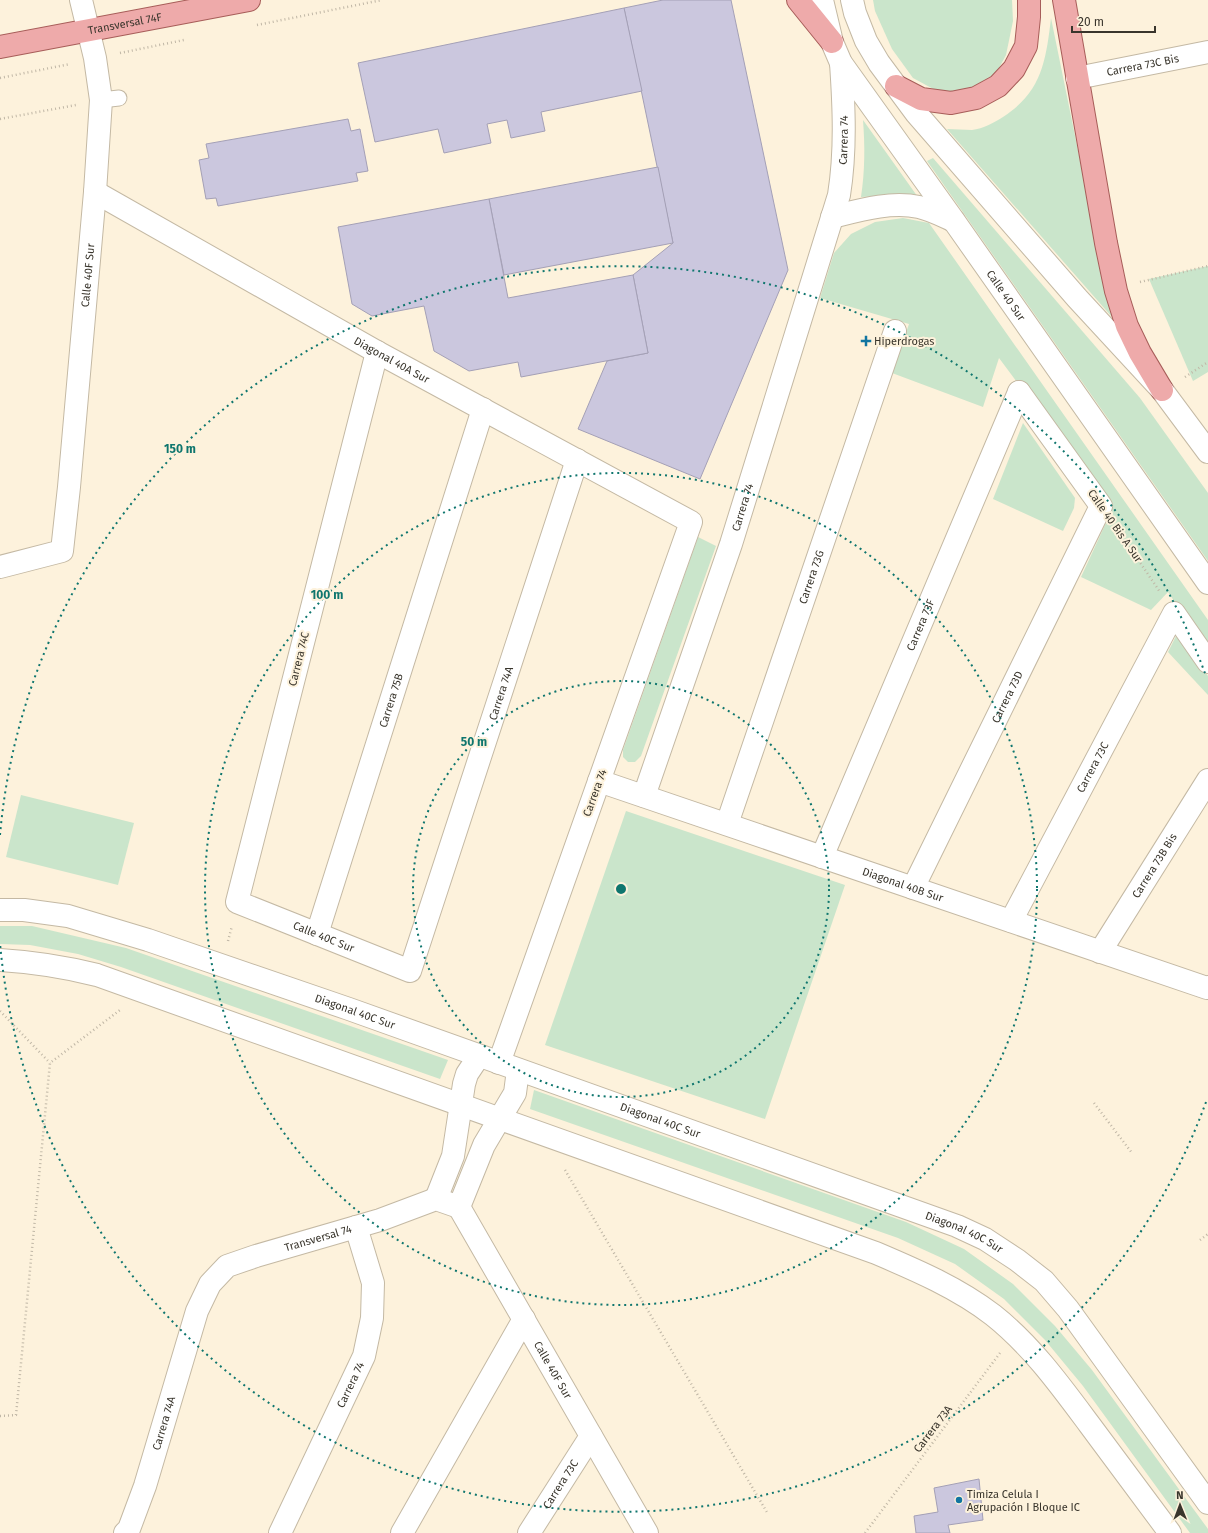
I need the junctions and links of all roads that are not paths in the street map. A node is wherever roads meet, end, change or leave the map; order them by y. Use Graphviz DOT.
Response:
graph roads {
  1 [pos="81,0"];
  2 [pos="249,0"];
  3 [pos="798,0"];
  4 [pos="822,0"];
  5 [pos="852,0"];
  6 [pos="1029,0"];
  7 [pos="1064,0"];
  8 [pos="88,30"];
  9 [pos="832,42"];
  10 [pos="0,48"];
  11 [pos="1208,52"];
  12 [pos="841,63"];
  13 [pos="1077,78"];
  14 [pos="896,86"];
  15 [pos="95,192"];
  16 [pos="832,217"];
  17 [pos="954,221"];
  18 [pos="895,331"];
  19 [pos="377,352"];
  20 [pos="1162,390"];
  21 [pos="1019,392"];
  22 [pos="482,409"];
  23 [pos="1208,452"];
  24 [pos="577,460"];
  25 [pos="1101,506"];
  26 [pos="691,522"];
  27 [pos="0,567"];
  28 [pos="1208,583"];
  29 [pos="1208,662"];
  30 [pos="1208,780"];
  31 [pos="599,781"];
  32 [pos="644,796"];
  33 [pos="727,824"];
  34 [pos="822,857"];
  35 [pos="913,888"];
  36 [pos="237,902"];
  37 [pos="0,910"];
  38 [pos="1011,921"];
  39 [pos="317,934"];
  40 [pos="1100,952"];
  41 [pos="0,960"];
  42 [pos="410,971"];
  43 [pos="1208,987"];
  44 [pos="498,1063"];
  45 [pos="460,1104"];
  46 [pos="501,1119"];
  47 [pos="436,1199"];
  48 [pos="459,1208"];
  49 [pos="356,1227"];
  50 [pos="197,1311"];
  51 [pos="524,1319"];
  52 [pos="591,1436"];
  53 [pos="1208,1503"];
  54 [pos="125,1533"];
  55 [pos="280,1533"];
  56 [pos="402,1533"];
  57 [pos="529,1533"];
  58 [pos="647,1533"];
  59 [pos="1170,1533"];
  1 -- 8 [label="street, Calle 40F Sur"];
  2 -- 8 [label="main road, Transversal 74F"];
  3 -- 9 [label="main road"];
  4 -- 9 [label="street, Calle 40 Sur"];
  5 -- 14 [label="street"];
  6 -- 14 [label="main road"];
  7 -- 13 [label="main road"];
  8 -- 10 [label="main road, Transversal 74F"];
  8 -- 15 [label="street, Calle 40F Sur"];
  9 -- 12 [label="street, Calle 40 Sur"];
  11 -- 13 [label="street, Carrera 73C Bis"];
  12 -- 16 [label="street, Carrera 74"];
  12 -- 17 [label="street, Calle 40 Sur"];
  13 -- 20 [label="main road"];
  14 -- 20 [label="street"];
  15 -- 19 [label="street, Diagonal 40A Sur"];
  15 -- 27 [label="street, Calle 40F Sur"];
  16 -- 17 [label="street"];
  16 -- 32 [label="street, Carrera 74"];
  17 -- 28 [label="street, Calle 40 Sur"];
  18 -- 33 [label="street, Carrera 73G"];
  19 -- 22 [label="street, Diagonal 40A Sur"];
  19 -- 36 [label="street, Carrera 74C"];
  20 -- 23 [label="street"];
  21 -- 25 [label="street, Calle 40 Bis A Sur"];
  21 -- 34 [label="street, Carrera 73F"];
  22 -- 24 [label="street, Diagonal 40A Sur"];
  22 -- 39 [label="street, Carrera 75B"];
  24 -- 26 [label="street, Diagonal 40A Sur"];
  24 -- 42 [label="street, Carrera 74A"];
  25 -- 35 [label="street, Carrera 73D"];
  26 -- 31 [label="street, Carrera 74"];
  29 -- 38 [label="street, Carrera 73C"];
  30 -- 40 [label="street, Carrera 73B Bis"];
  31 -- 32 [label="street, Diagonal 40B Sur"];
  31 -- 44 [label="street, Carrera 74"];
  32 -- 33 [label="street, Diagonal 40B Sur"];
  33 -- 34 [label="street, Diagonal 40B Sur"];
  34 -- 35 [label="street, Diagonal 40B Sur"];
  35 -- 38 [label="street, Diagonal 40B Sur"];
  36 -- 39 [label="street, Calle 40C Sur"];
  37 -- 44 [label="street, Diagonal 40C Sur"];
  38 -- 40 [label="street, Diagonal 40B Sur"];
  39 -- 42 [label="street, Calle 40C Sur"];
  40 -- 43 [label="street, Diagonal 40B Sur"];
  41 -- 45 [label="street"];
  44 -- 45 [label="street, Carrera 74"];
  44 -- 46 [label="street, Carrera 74"];
  44 -- 53 [label="street, Diagonal 40C Sur"];
  45 -- 46 [label="street"];
  45 -- 47 [label="street, Carrera 74"];
  46 -- 48 [label="street, Carrera 74"];
  46 -- 59 [label="street"];
  47 -- 48 [label="street"];
  47 -- 49 [label="street, Transversal 74"];
  48 -- 51 [label="street, Calle 40F Sur"];
  49 -- 50 [label="street, Transversal 74"];
  49 -- 55 [label="street, Carrera 74"];
  50 -- 54 [label="street, Carrera 74A"];
  51 -- 52 [label="street, Calle 40F Sur"];
  51 -- 56 [label="street"];
  52 -- 57 [label="street, Carrera 73C"];
  52 -- 58 [label="street, Calle 40F Sur"];
}
